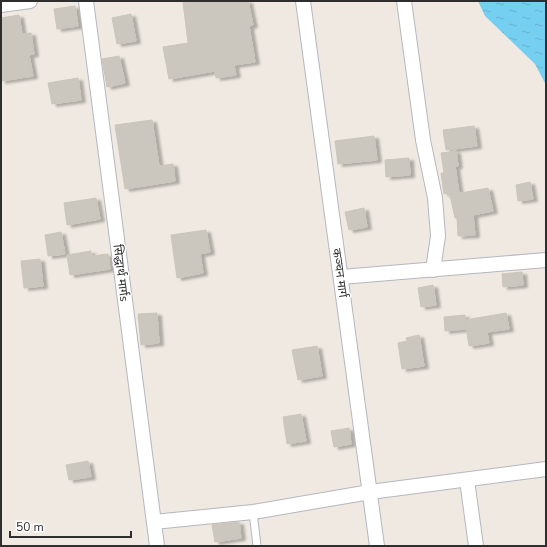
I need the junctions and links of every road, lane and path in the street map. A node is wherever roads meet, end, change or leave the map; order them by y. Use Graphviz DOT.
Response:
graph roads {
  1 [pos="30,1"];
  2 [pos="86,1"];
  3 [pos="303,1"];
  4 [pos="404,1"];
  5 [pos="1,5"];
  6 [pos="546,260"];
  7 [pos="433,270"];
  8 [pos="341,277"];
  9 [pos="546,469"];
  10 [pos="467,480"];
  11 [pos="370,492"];
  12 [pos="253,512"];
  13 [pos="154,522"];
  14 [pos="157,546"];
  15 [pos="258,546"];
  16 [pos="378,546"];
  17 [pos="476,546"];
  1 -- 5 [label="street"];
  2 -- 13 [label="street, सिद्धार्थ मार्गs"];
  3 -- 8 [label="street, कञ्चन मार्ग"];
  4 -- 7 [label="street"];
  6 -- 7 [label="street"];
  7 -- 8 [label="street"];
  8 -- 11 [label="street, कञ्चन मार्ग"];
  9 -- 10 [label="street"];
  10 -- 11 [label="street"];
  10 -- 17 [label="street"];
  11 -- 12 [label="street"];
  11 -- 16 [label="street, कञ्चन मार्ग"];
  12 -- 13 [label="street"];
  12 -- 15 [label="lane"];
  13 -- 14 [label="street, सिद्धार्थ मार्गs"];
}
